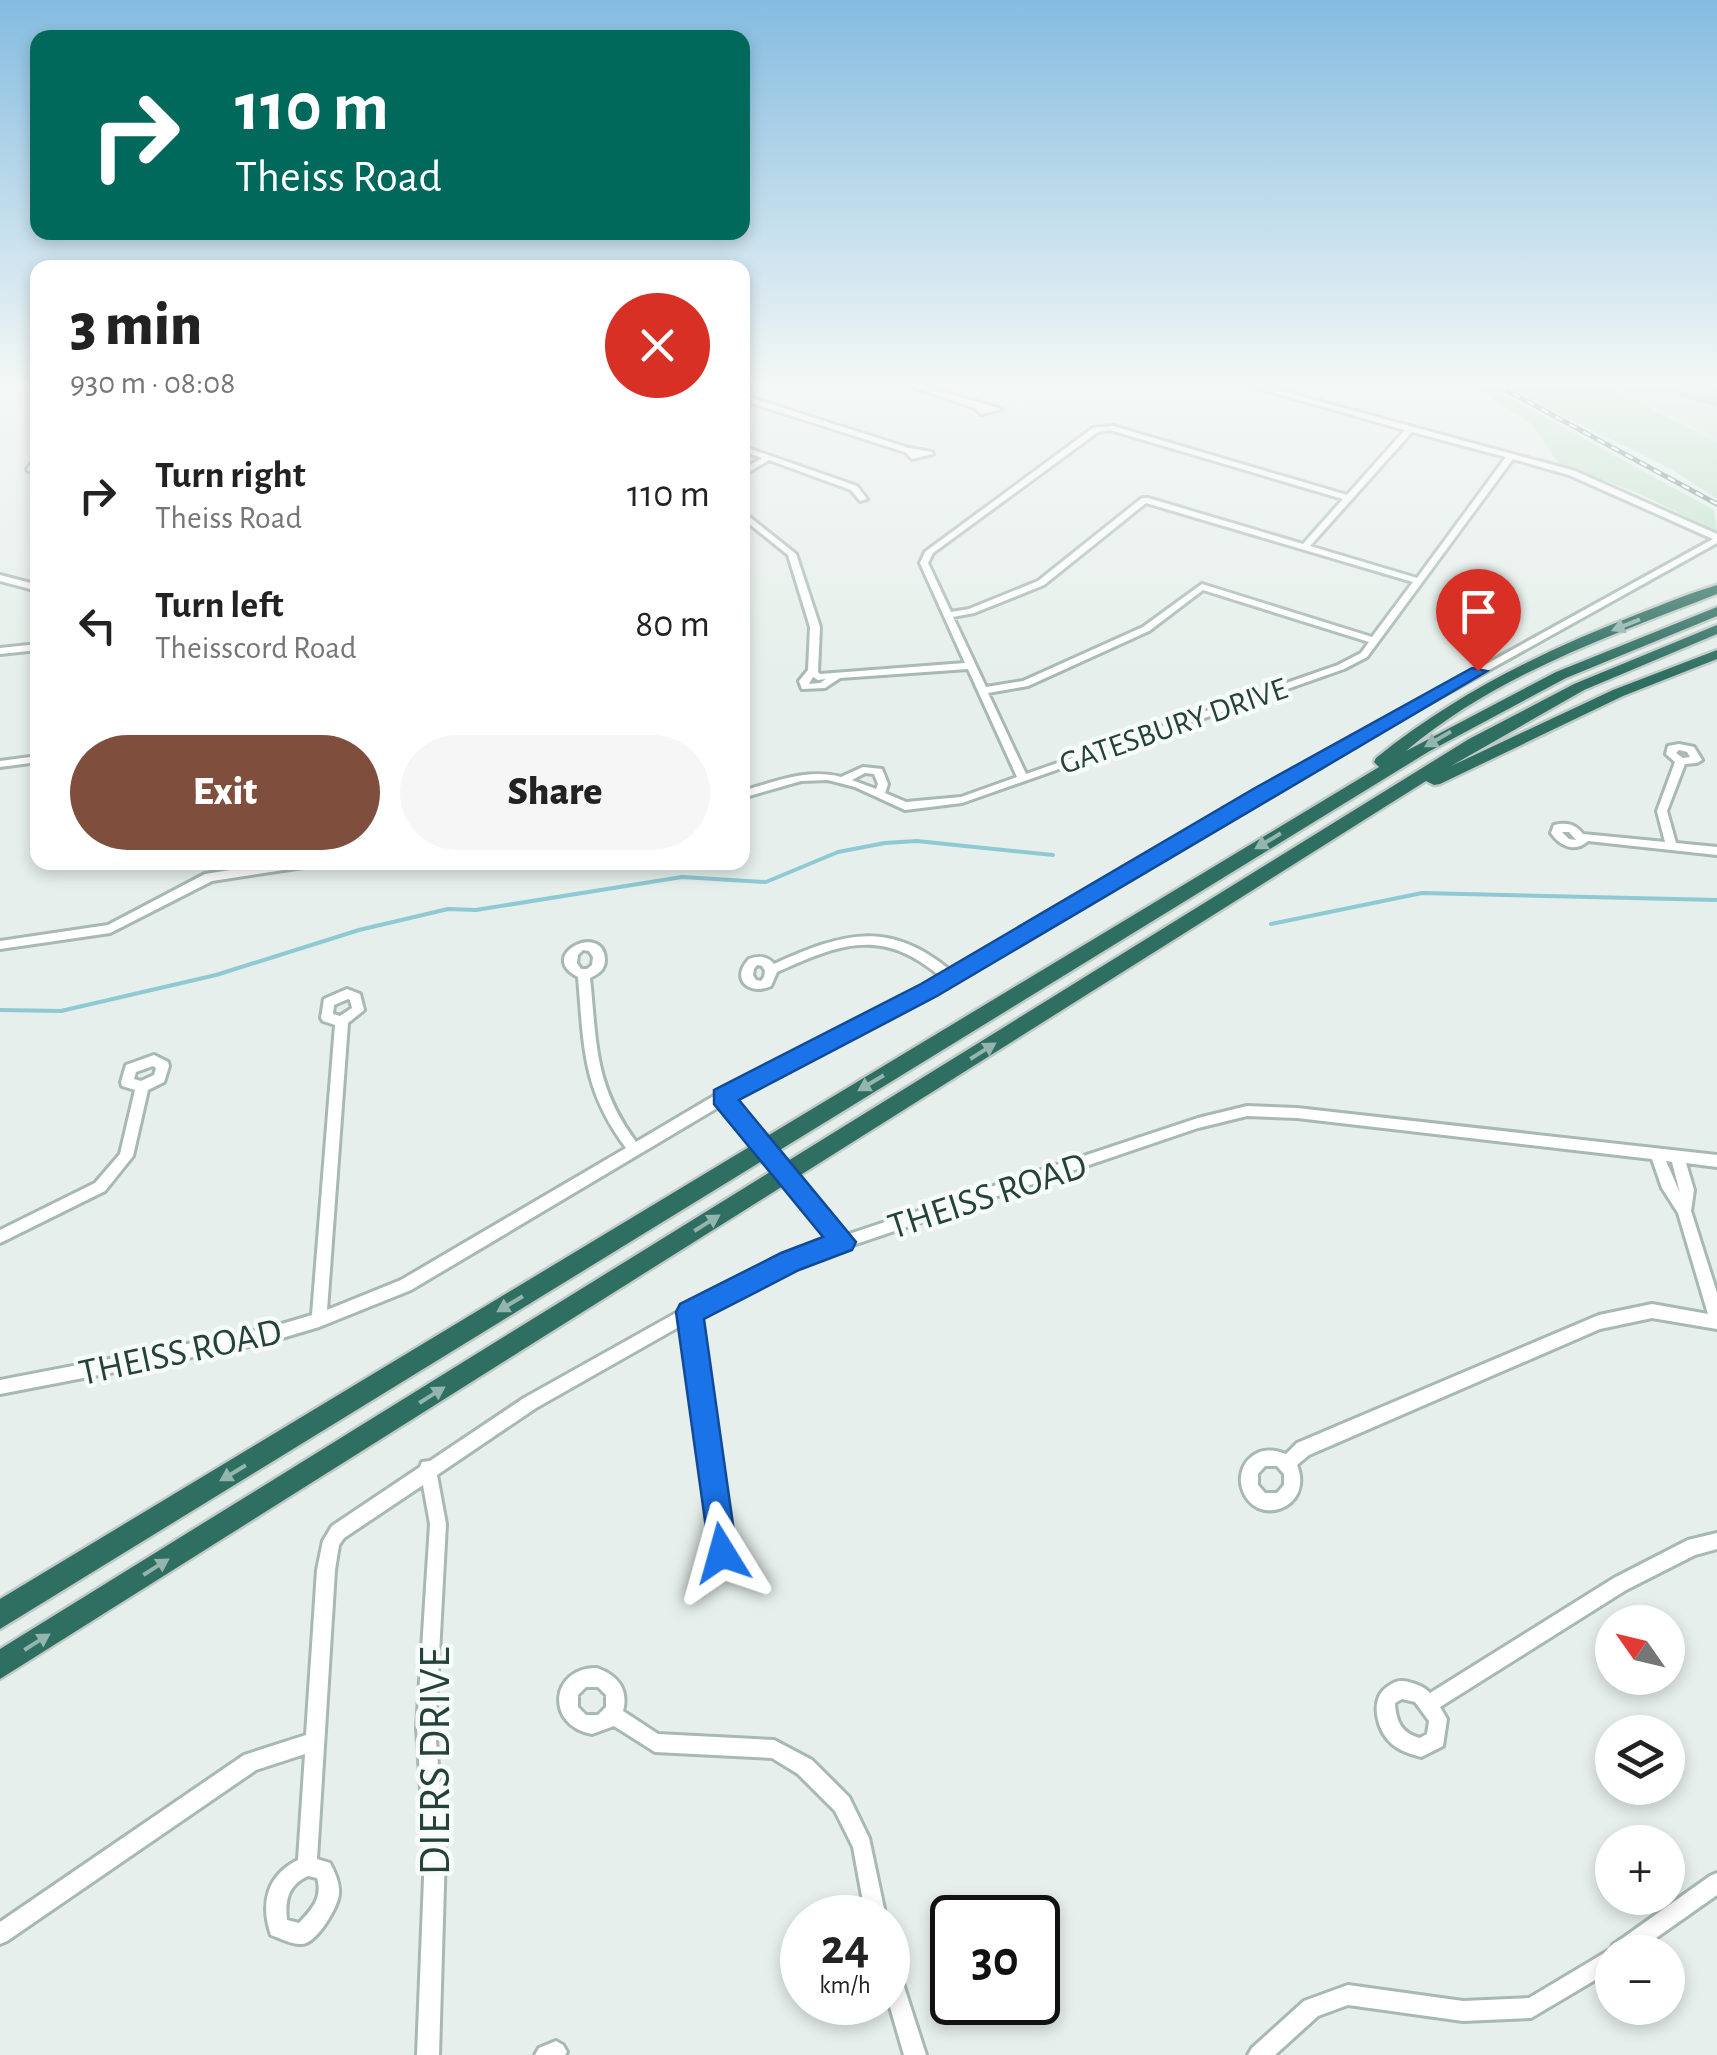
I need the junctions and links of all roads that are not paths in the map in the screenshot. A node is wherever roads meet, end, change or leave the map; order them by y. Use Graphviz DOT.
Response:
graph roads {
  1 [pos="837,482"];
  2 [pos="1025,482"];
  3 [pos="1293,482"];
  4 [pos="1362,482"];
  5 [pos="1492,482"];
  6 [pos="1593,482"];
  7 [pos="1348,498"];
  8 [pos="863,499"];
  9 [pos="750,520"];
  10 [pos="1717,538"];
  11 [pos="1306,546"];
  12 [pos="0,578"];
  13 [pos="1418,581"];
  14 [pos="30,586"];
  15 [pos="1717,589"];
  16 [pos="1717,611"];
  17 [pos="948,615"];
  18 [pos="1717,629"];
  19 [pos="1374,642"];
  20 [pos="30,648"];
  21 [pos="0,651"];
  22 [pos="1717,654"];
  23 [pos="970,666"];
  24 [pos="981,691"];
  25 [pos="30,761"];
  26 [pos="1680,761"];
  27 [pos="0,764"];
  28 [pos="1022,777"];
  29 [pos="844,780"];
  30 [pos="1352,790"];
  31 [pos="750,793"];
  32 [pos="1394,794"];
  33 [pos="879,795"];
  34 [pos="1584,837"];
  35 [pos="1671,843"];
  36 [pos="1717,851"];
  37 [pos="260,870"];
  38 [pos="0,946"];
  39 [pos="773,969"];
  40 [pos="584,973"];
  41 [pos="951,978"];
  42 [pos="342,1021"];
  43 [pos="142,1088"];
  44 [pos="722,1097"];
  45 [pos="634,1149"];
  46 [pos="1657,1154"];
  47 [pos="1677,1157"];
  48 [pos="1717,1161"];
  49 [pos="1684,1211"];
  50 [pos="0,1237"];
  51 [pos="843,1242"];
  52 [pos="690,1312"];
  53 [pos="319,1320"];
  54 [pos="1717,1320"];
  55 [pos="0,1387"];
  56 [pos="1286,1466"];
  57 [pos="428,1468"];
  58 [pos="1717,1541"];
  59 [pos="722,1553"];
  60 [pos="0,1615"];
  61 [pos="0,1665"];
  62 [pos="1430,1703"];
  63 [pos="611,1714"];
  64 [pos="314,1742"];
  65 [pos="307,1866"];
  66 [pos="1717,1883"];
  67 [pos="872,1895"];
  68 [pos="0,1934"];
  69 [pos="1644,1935"];
  70 [pos="1595,1968"];
  71 [pos="906,2025"];
  72 [pos="428,2055"];
  73 [pos="915,2055"];
  74 [pos="1259,2055"];
  1 -- 8 [label="street"];
  2 -- 17 [label="street"];
  3 -- 7 [label="street"];
  4 -- 7 [label="street"];
  5 -- 13 [label="street, GATESBURY DRIVE"];
  6 -- 10 [label="street"];
  7 -- 11 [label="street"];
  9 -- 23 [label="street"];
  10 -- 41 [label="street, THEISS ROAD"];
  11 -- 13 [label="street"];
  11 -- 17 [label="street"];
  12 -- 14 [label="street"];
  13 -- 19 [label="street, GATESBURY DRIVE"];
  15 -- 30 [label="highway, one-way"];
  16 -- 30 [label="highway, one-way"];
  17 -- 23 [label="street"];
  18 -- 32 [label="highway"];
  19 -- 24 [label="street"];
  19 -- 28 [label="street, GATESBURY DRIVE"];
  20 -- 21 [label="street"];
  22 -- 32 [label="highway"];
  23 -- 24 [label="street"];
  24 -- 28 [label="street"];
  25 -- 27 [label="street"];
  26 -- 35 [label="street"];
  28 -- 33 [label="street, GATESBURY DRIVE"];
  29 -- 31 [label="street, GATESBURY DRIVE"];
  29 -- 33 [label="street, GATESBURY DRIVE"];
  29 -- 33 [label="street"];
  30 -- 60 [label="highway, one-way"];
  61 -- 32 [label="highway, one-way"];
  34 -- 35 [label="street"];
  35 -- 36 [label="street"];
  37 -- 38 [label="street"];
  39 -- 41 [label="street"];
  40 -- 45 [label="street"];
  41 -- 44 [label="street, THEISS ROAD"];
  42 -- 53 [label="street"];
  43 -- 50 [label="street"];
  44 -- 45 [label="street, THEISS ROAD"];
  44 -- 51 [label="street, bridge"];
  45 -- 53 [label="street, THEISS ROAD"];
  46 -- 47 [label="street, THEISS ROAD"];
  46 -- 49 [label="street"];
  46 -- 51 [label="street, THEISS ROAD"];
  47 -- 48 [label="street, THEISS ROAD"];
  47 -- 49 [label="street"];
  49 -- 54 [label="street"];
  51 -- 52 [label="street, THEISS ROAD"];
  52 -- 57 [label="street, THEISS ROAD"];
  52 -- 59 [label="street"];
  53 -- 55 [label="street, THEISS ROAD"];
  54 -- 56 [label="street"];
  57 -- 64 [label="street, THEISS ROAD"];
  57 -- 72 [label="street, DIERS DRIVE"];
  58 -- 62 [label="street"];
  63 -- 67 [label="street"];
  64 -- 65 [label="street"];
  64 -- 68 [label="street"];
  66 -- 69 [label="street"];
  70 -- 74 [label="street"];
  71 -- 73 [label="street"];
}
